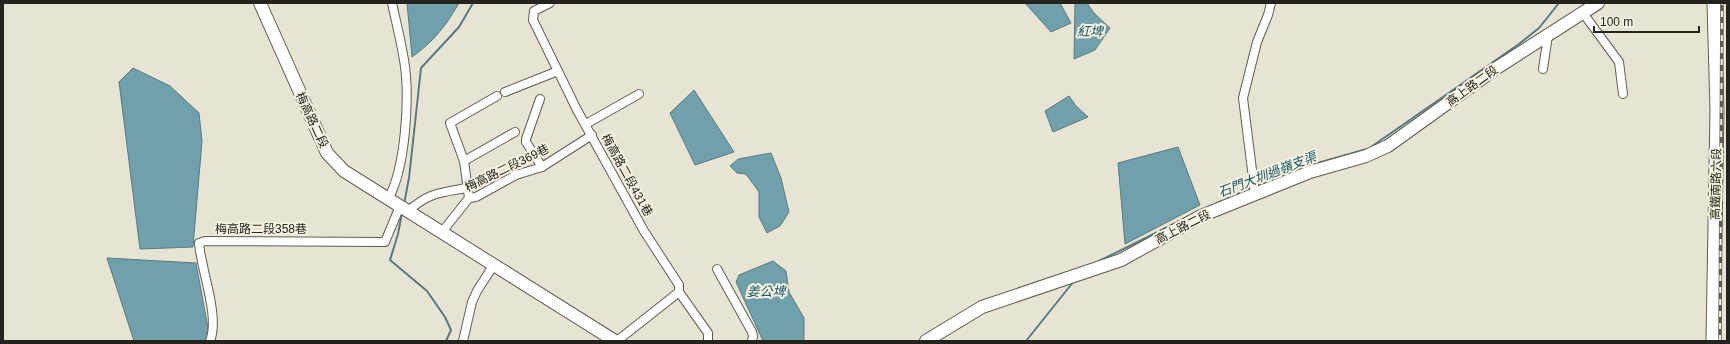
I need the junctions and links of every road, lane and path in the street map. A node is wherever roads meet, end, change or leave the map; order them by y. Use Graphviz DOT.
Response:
graph roads {
  1 [pos="260,3"];
  2 [pos="392,3"];
  3 [pos="550,3"];
  4 [pos="1270,3"];
  5 [pos="1598,3"];
  6 [pos="1714,3"];
  7 [pos="1583,13"];
  8 [pos="1548,35"];
  9 [pos="1543,69"];
  10 [pos="558,71"];
  11 [pos="505,92"];
  12 [pos="639,94"];
  13 [pos="1623,94"];
  14 [pos="497,96"];
  15 [pos="540,100"];
  16 [pos="586,124"];
  17 [pos="515,132"];
  18 [pos="592,135"];
  19 [pos="464,161"];
  20 [pos="542,167"];
  21 [pos="467,188"];
  22 [pos="1255,190"];
  23 [pos="469,198"];
  24 [pos="388,199"];
  25 [pos="404,208"];
  26 [pos="442,232"];
  27 [pos="493,266"];
  28 [pos="717,269"];
  29 [pos="679,292"];
  30 [pos="210,341"];
  31 [pos="464,341"];
  32 [pos="616,341"];
  33 [pos="708,341"];
  34 [pos="752,341"];
  35 [pos="926,341"];
  36 [pos="1713,341"];
  1 -- 24 [label="street, 梅高路二段"];
  2 -- 24 [label="street"];
  3 -- 10 [label="street, 梅高路二段431巷"];
  4 -- 22 [label="street"];
  5 -- 7 [label="street, 高上路二段"];
  6 -- 36 [label="main road, 高鐵南路六段"];
  7 -- 8 [label="street, 高上路二段"];
  7 -- 13 [label="street"];
  8 -- 9 [label="street"];
  8 -- 22 [label="street, 高上路二段"];
  10 -- 11 [label="street"];
  10 -- 16 [label="street, 梅高路二段431巷"];
  12 -- 16 [label="street"];
  14 -- 19 [label="street"];
  15 -- 20 [label="street"];
  16 -- 18 [label="street, 梅高路二段431巷"];
  17 -- 19 [label="street"];
  18 -- 20 [label="street, 梅高路二段369巷"];
  18 -- 29 [label="street, 梅高路二段431巷"];
  19 -- 21 [label="street"];
  20 -- 23 [label="street, 梅高路二段369巷"];
  21 -- 23 [label="street"];
  21 -- 25 [label="street"];
  22 -- 35 [label="street, 高上路二段"];
  23 -- 26 [label="street, 梅高路二段369巷"];
  24 -- 25 [label="street, 梅高路二段"];
  25 -- 26 [label="street, 梅高路二段"];
  25 -- 30 [label="street, 梅高路二段358巷"];
  26 -- 27 [label="street, 梅高路二段"];
  27 -- 31 [label="street"];
  27 -- 32 [label="street, 梅高路二段"];
  28 -- 34 [label="street"];
  29 -- 32 [label="street"];
  29 -- 33 [label="street, 梅高路二段431巷"];
}
